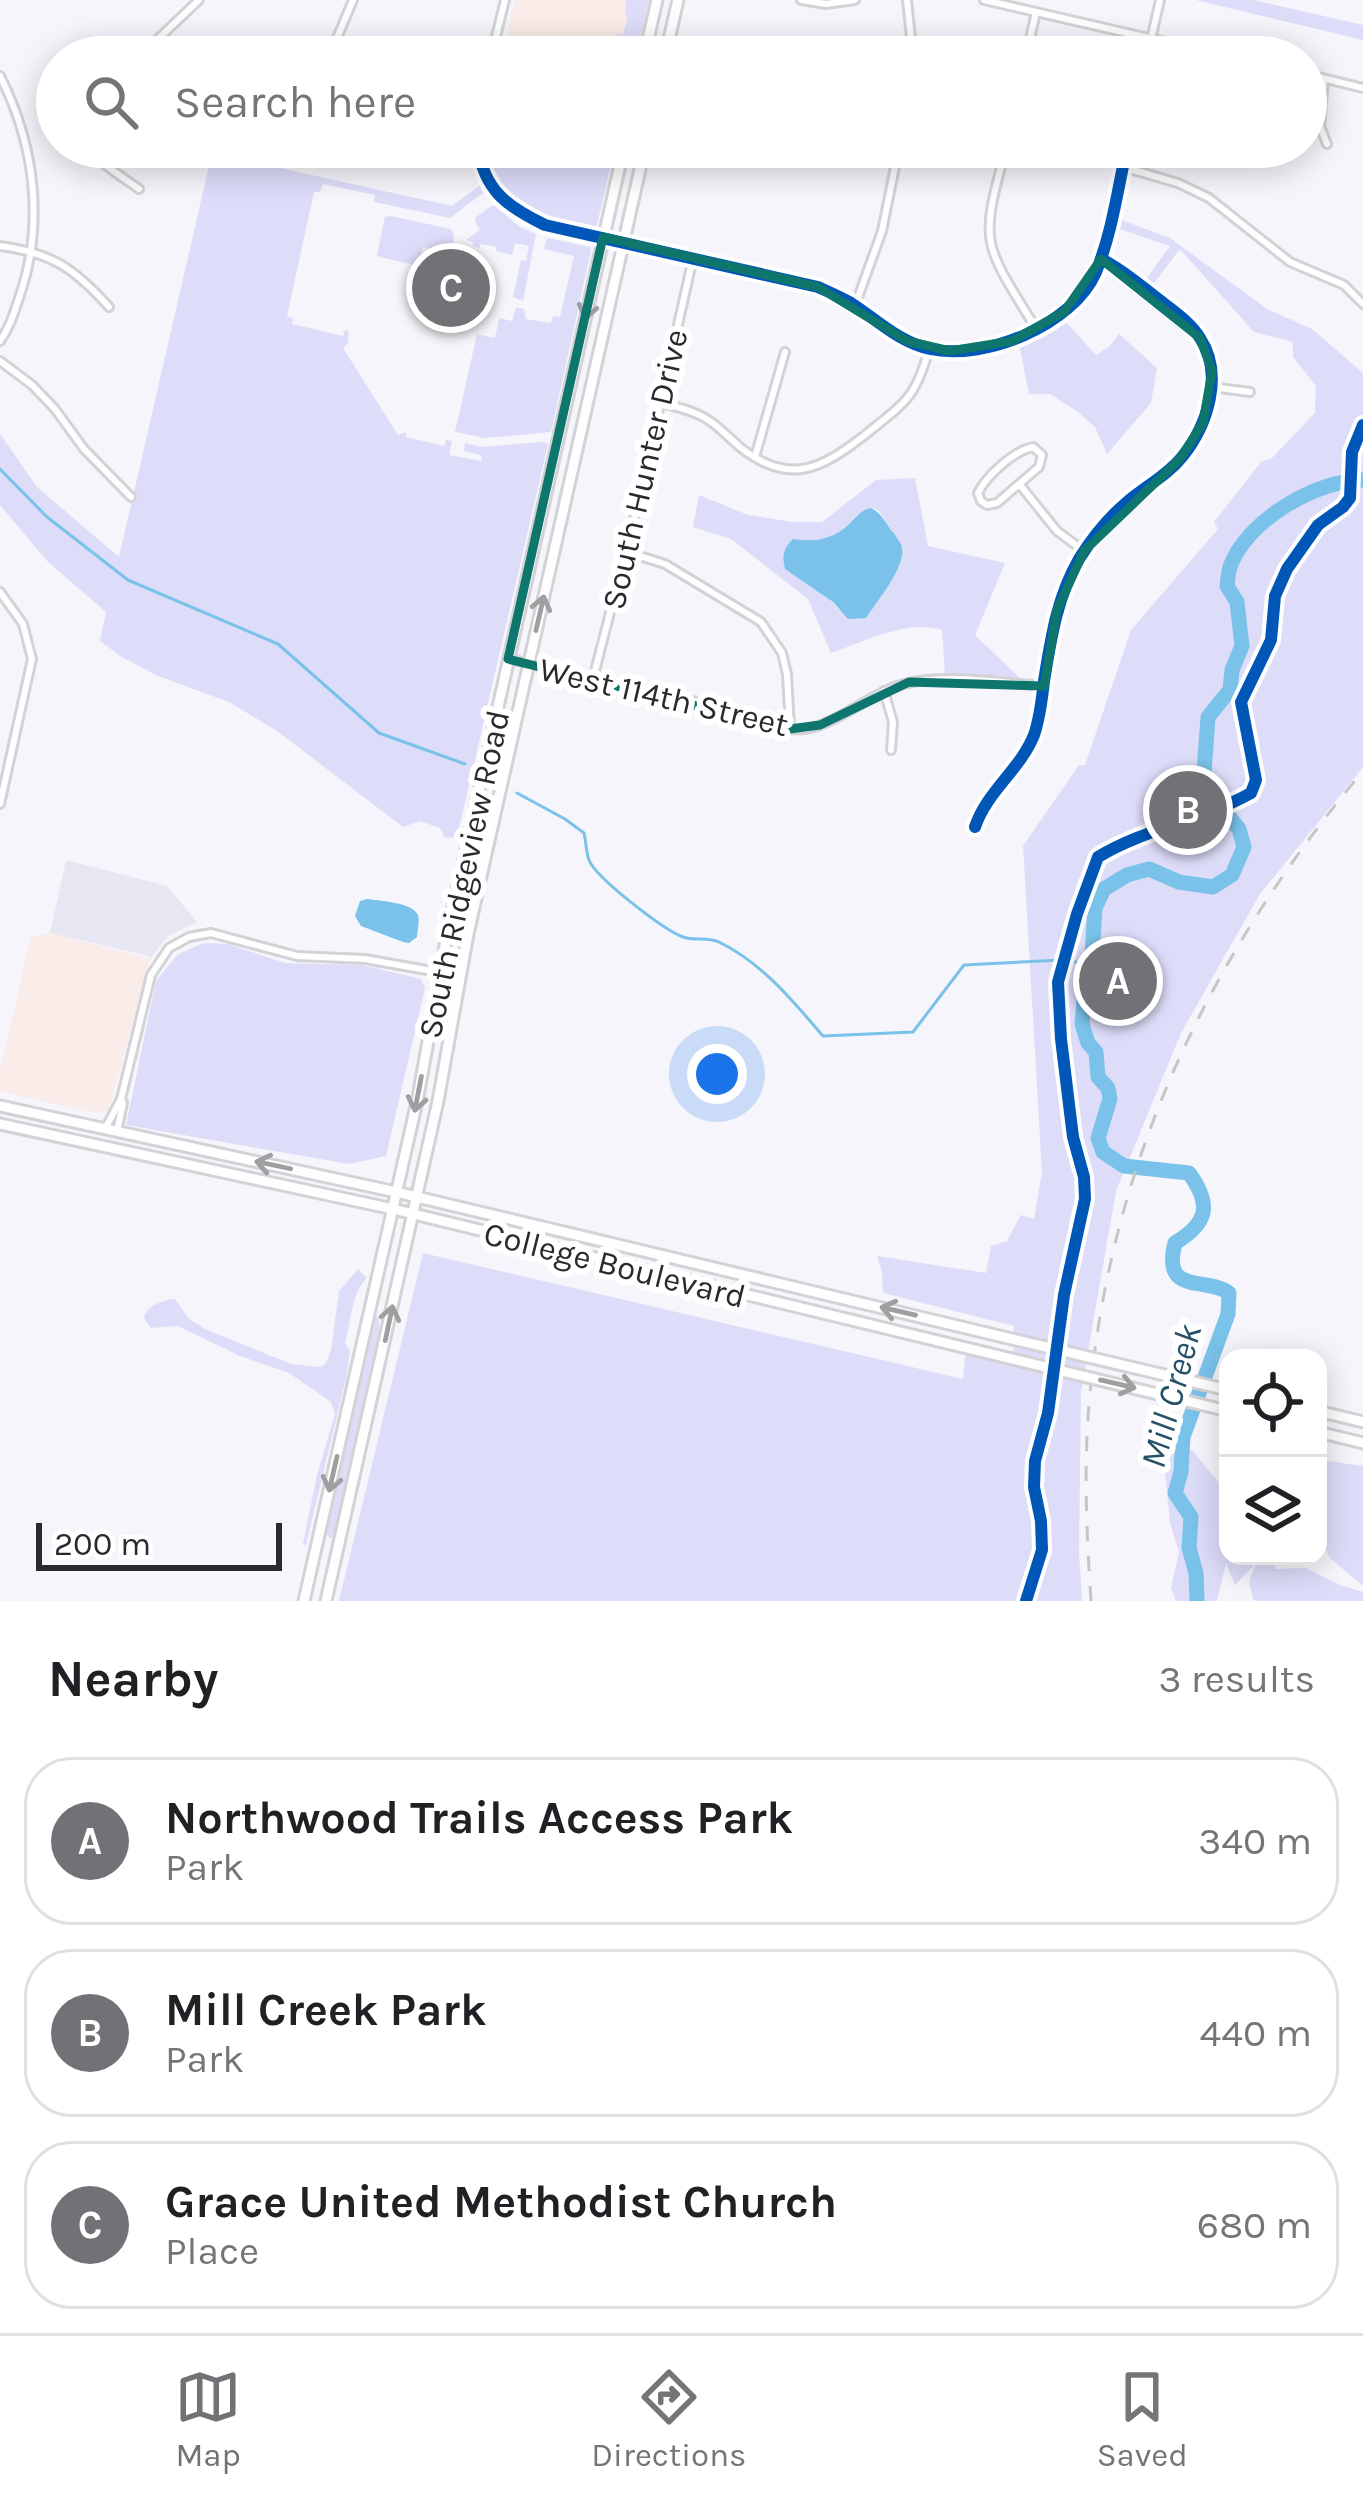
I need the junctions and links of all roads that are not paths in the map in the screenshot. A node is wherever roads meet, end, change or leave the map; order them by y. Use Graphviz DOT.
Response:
graph roads {
  1 [pos="199,0"];
  2 [pos="353,0"];
  3 [pos="505,0"];
  4 [pos="658,0"];
  5 [pos="679,0"];
  6 [pos="801,0"];
  7 [pos="855,0"];
  8 [pos="907,0"];
  9 [pos="984,0"];
  10 [pos="1160,0"];
  11 [pos="1036,12"];
  12 [pos="161,36"];
  13 [pos="338,36"];
  14 [pos="496,36"];
  15 [pos="649,36"];
  16 [pos="670,36"];
  17 [pos="911,36"];
  18 [pos="1031,36"];
  19 [pos="1142,36"];
  20 [pos="1151,36"];
  21 [pos="0,76"];
  22 [pos="1327,80"];
  23 [pos="1363,88"];
  24 [pos="110,168"];
  25 [pos="484,168"];
  26 [pos="619,168"];
  27 [pos="640,168"];
  28 [pos="895,168"];
  29 [pos="1002,168"];
  30 [pos="1123,168"];
  31 [pos="1129,168"];
  32 [pos="139,189"];
  33 [pos="603,237"];
  34 [pos="624,242"];
  35 [pos="0,246"];
  36 [pos="33,250"];
  37 [pos="693,258"];
  38 [pos="1100,259"];
  39 [pos="1363,304"];
  40 [pos="855,306"];
  41 [pos="109,307"];
  42 [pos="1036,329"];
  43 [pos="0,341"];
  44 [pos="929,349"];
  45 [pos="785,352"];
  46 [pos="0,361"];
  47 [pos="1212,387"];
  48 [pos="1250,392"];
  49 [pos="661,402"];
  50 [pos="755,457"];
  51 [pos="1020,485"];
  52 [pos="131,497"];
  53 [pos="1084,550"];
  54 [pos="626,552"];
  55 [pos="0,592"];
  56 [pos="8,602"];
  57 [pos="0,609"];
  58 [pos="508,659"];
  59 [pos="529,664"];
  60 [pos="593,679"];
  61 [pos="1044,686"];
  62 [pos="884,691"];
  63 [pos="790,729"];
  64 [pos="891,750"];
  65 [pos="1,793"];
  66 [pos="0,804"];
  67 [pos="975,826"];
  68 [pos="439,972"];
  69 [pos="460,976"];
  70 [pos="122,1099"];
  71 [pos="0,1106"];
  72 [pos="0,1124"];
  73 [pos="111,1131"];
  74 [pos="109,1148"];
  75 [pos="396,1192"];
  76 [pos="416,1196"];
  77 [pos="393,1209"];
  78 [pos="412,1214"];
  79 [pos="1219,1388"];
  80 [pos="1219,1409"];
  81 [pos="1327,1413"];
  82 [pos="1363,1422"];
  83 [pos="1327,1434"];
  84 [pos="1363,1443"];
  85 [pos="304,1601"];
  86 [pos="326,1601"];
  1 -- 12 [label="street"];
  2 -- 13 [label="street"];
  3 -- 14 [label="street"];
  4 -- 15 [label="main road"];
  5 -- 16 [label="main road"];
  6 -- 7 [label="street"];
  8 -- 17 [label="street"];
  9 -- 11 [label="street"];
  10 -- 20 [label="street"];
  11 -- 18 [label="street"];
  11 -- 19 [label="street"];
  21 -- 36 [label="street"];
  22 -- 23 [label="street"];
  24 -- 32 [label="street"];
  25 -- 33 [label="street"];
  26 -- 33 [label="main road, South Ridgeview Road"];
  27 -- 34 [label="main road, South Ridgeview Road"];
  28 -- 40 [label="street"];
  29 -- 42 [label="street"];
  30 -- 38 [label="street"];
  31 -- 39 [label="street"];
  33 -- 34 [label="street"];
  33 -- 58 [label="main road, South Ridgeview Road, one-way"];
  34 -- 37 [label="street"];
  59 -- 34 [label="main road, South Ridgeview Road, one-way"];
  35 -- 36 [label="street"];
  36 -- 41 [label="street"];
  36 -- 43 [label="street"];
  37 -- 40 [label="street"];
  37 -- 49 [label="street, South Hunter Drive"];
  38 -- 42 [label="street"];
  38 -- 47 [label="street"];
  40 -- 44 [label="street"];
  42 -- 44 [label="street"];
  44 -- 50 [label="street"];
  45 -- 50 [label="street"];
  46 -- 52 [label="street"];
  47 -- 48 [label="street"];
  47 -- 53 [label="street"];
  49 -- 50 [label="street"];
  49 -- 54 [label="street, South Hunter Drive"];
  51 -- 51 [label="street"];
  51 -- 53 [label="street"];
  53 -- 61 [label="street"];
  54 -- 60 [label="street, South Hunter Drive"];
  54 -- 63 [label="street"];
  55 -- 56 [label="street"];
  56 -- 57 [label="street"];
  56 -- 65 [label="street"];
  58 -- 59 [label="street, West 114th Street"];
  58 -- 68 [label="main road, South Ridgeview Road"];
  59 -- 60 [label="street, West 114th Street"];
  59 -- 69 [label="main road, South Ridgeview Road"];
  60 -- 63 [label="street, West 114th Street"];
  61 -- 62 [label="street, West 114th Street"];
  61 -- 67 [label="street"];
  62 -- 63 [label="street, West 114th Street"];
  62 -- 64 [label="street"];
  65 -- 66 [label="street"];
  68 -- 69 [label="street"];
  68 -- 70 [label="street"];
  68 -- 75 [label="main road, South Ridgeview Road, one-way"];
  69 -- 76 [label="main road, South Ridgeview Road"];
  70 -- 73 [label="street"];
  70 -- 73 [label="street"];
  71 -- 73 [label="main road, College Boulevard"];
  72 -- 74 [label="main road, College Boulevard"];
  73 -- 74 [label="street"];
  75 -- 73 [label="main road, College Boulevard, one-way"];
  74 -- 77 [label="main road, College Boulevard"];
  75 -- 76 [label="main road, College Boulevard"];
  75 -- 77 [label="main road, South Ridgeview Road"];
  76 -- 78 [label="main road, South Ridgeview Road"];
  79 -- 76 [label="main road, College Boulevard, one-way, bridge"];
  77 -- 78 [label="main road, College Boulevard"];
  77 -- 85 [label="main road, South Ridgeview Road, one-way"];
  78 -- 80 [label="main road, College Boulevard, one-way, bridge"];
  86 -- 78 [label="main road, South Ridgeview Road, one-way"];
  81 -- 82 [label="main road"];
  83 -- 84 [label="main road"];
}
